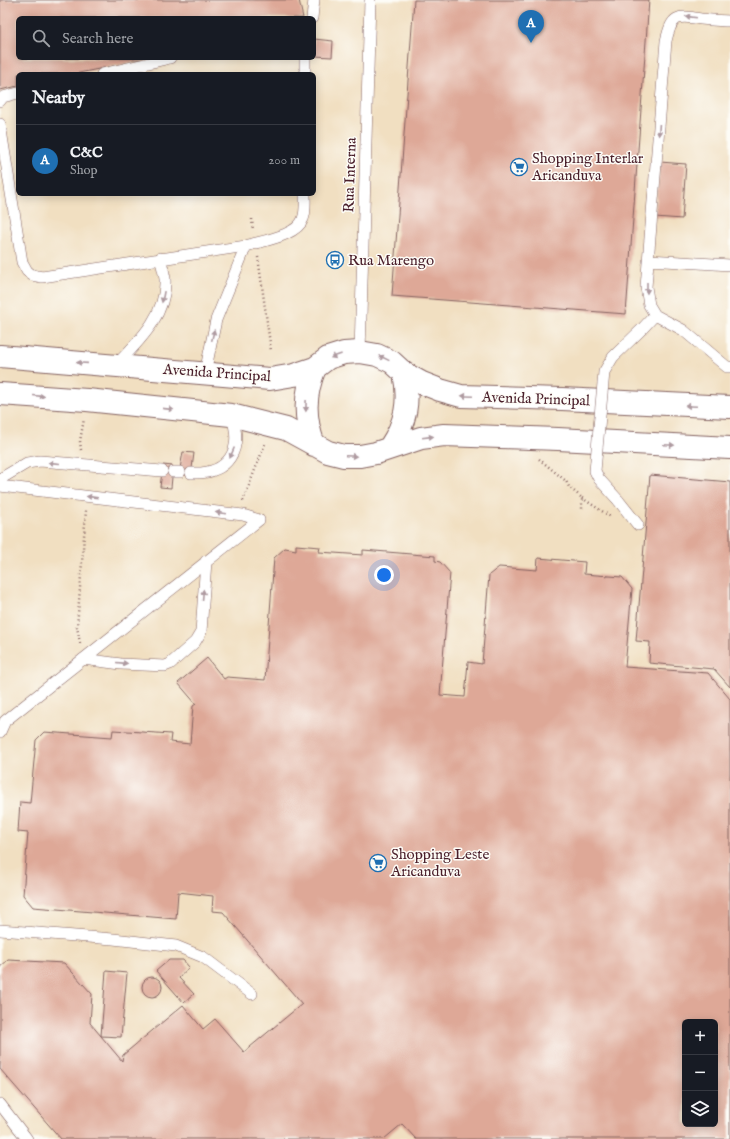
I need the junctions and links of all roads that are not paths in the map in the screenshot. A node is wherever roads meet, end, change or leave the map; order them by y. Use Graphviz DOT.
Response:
graph roads {
  1 [pos="314,0"];
  2 [pos="370,0"];
  3 [pos="312,16"];
  4 [pos="730,21"];
  5 [pos="162,60"];
  6 [pos="305,60"];
  7 [pos="110,72"];
  8 [pos="305,72"];
  9 [pos="16,94"];
  10 [pos="0,101"];
  11 [pos="0,124"];
  12 [pos="305,196"];
  13 [pos="250,244"];
  14 [pos="160,258"];
  15 [pos="649,260"];
  16 [pos="730,265"];
  17 [pos="655,316"];
  18 [pos="360,352"];
  19 [pos="0,356"];
  20 [pos="116,365"];
  21 [pos="730,367"];
  22 [pos="315,368"];
  23 [pos="205,373"];
  24 [pos="404,373"];
  25 [pos="0,394"];
  26 [pos="730,408"];
  27 [pos="231,415"];
  28 [pos="314,445"];
  29 [pos="390,447"];
  30 [pos="730,448"];
  31 [pos="172,471"];
  32 [pos="191,473"];
  33 [pos="0,479"];
  34 [pos="0,486"];
  35 [pos="638,525"];
  36 [pos="206,561"];
  37 [pos="83,659"];
  38 [pos="0,732"];
  39 [pos="0,930"];
  40 [pos="252,994"];
  41 [pos="0,1104"];
  42 [pos="27,1139"];
  1 -- 3 [label="lane"];
  2 -- 18 [label="lane, Rua Interna"];
  4 -- 15 [label="lane, one-way"];
  5 -- 7 [label="lane"];
  6 -- 8 [label="lane"];
  9 -- 10 [label="lane"];
  11 -- 14 [label="lane"];
  12 -- 13 [label="lane"];
  13 -- 14 [label="lane"];
  23 -- 13 [label="lane, one-way"];
  14 -- 20 [label="lane, one-way"];
  15 -- 16 [label="lane"];
  15 -- 17 [label="lane, one-way"];
  17 -- 21 [label="lane"];
  17 -- 35 [label="lane, bridge"];
  18 -- 22 [label="street, Avenida Principal, one-way"];
  24 -- 18 [label="street, Avenida Principal, one-way"];
  20 -- 19 [label="street, Avenida Principal, one-way"];
  20 -- 23 [label="street, Avenida Principal"];
  22 -- 23 [label="street, Avenida Principal"];
  22 -- 28 [label="street, one-way"];
  26 -- 24 [label="street, Avenida Principal, one-way"];
  24 -- 29 [label="street"];
  25 -- 27 [label="street, one-way"];
  27 -- 28 [label="street"];
  27 -- 32 [label="lane, one-way"];
  28 -- 29 [label="street, one-way"];
  29 -- 30 [label="street, one-way"];
  31 -- 33 [label="lane, one-way"];
  36 -- 34 [label="lane, one-way"];
  36 -- 37 [label="lane"];
  37 -- 36 [label="lane, one-way"];
  37 -- 38 [label="lane"];
  39 -- 40 [label="lane"];
  41 -- 42 [label="lane"];
}
